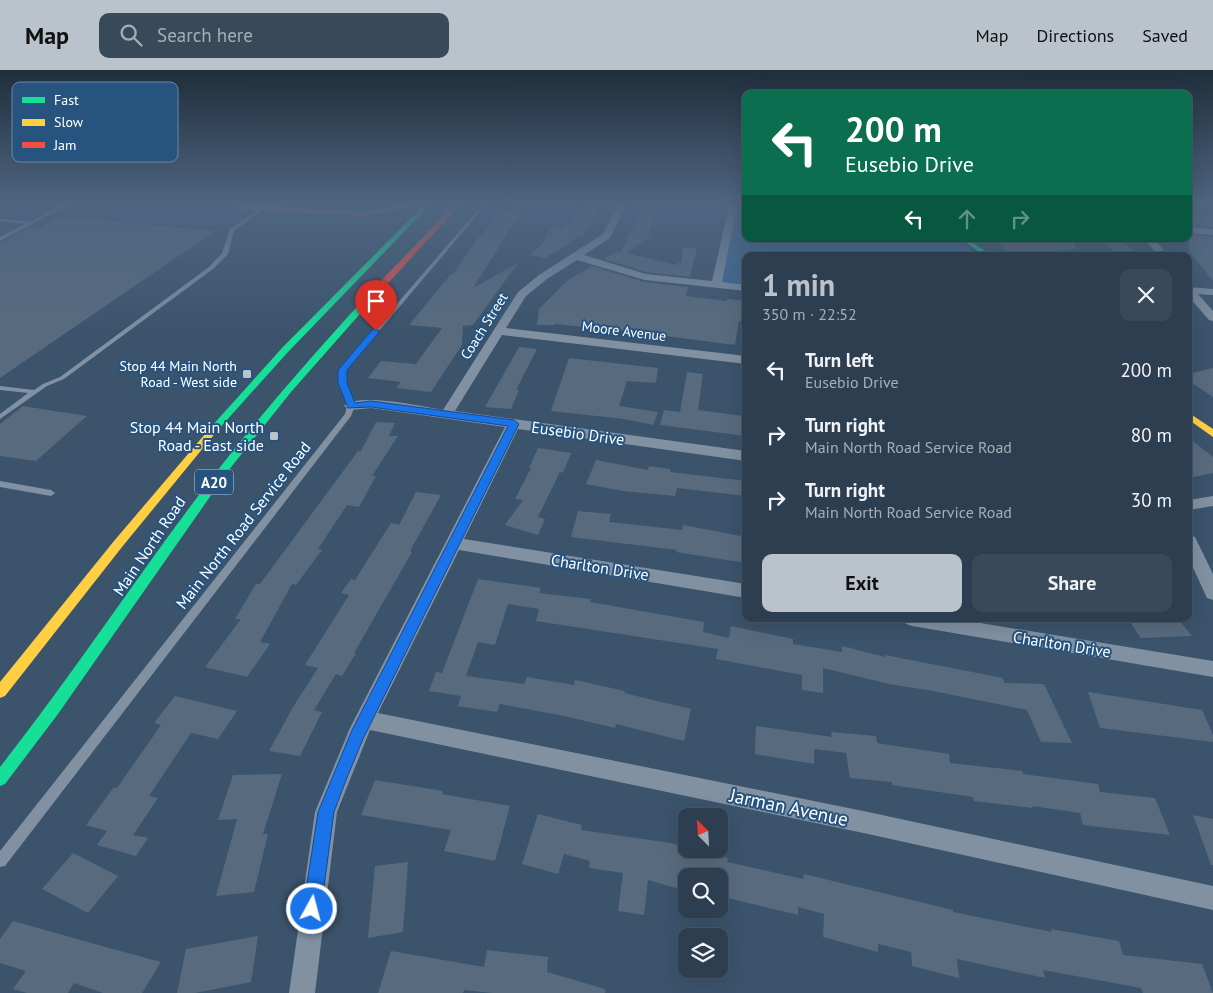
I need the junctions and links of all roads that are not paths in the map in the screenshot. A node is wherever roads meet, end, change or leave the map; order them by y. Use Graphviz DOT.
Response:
graph roads {
  1 [pos="226,249"];
  2 [pos="374,249"];
  3 [pos="383,249"];
  4 [pos="416,249"];
  5 [pos="446,249"];
  6 [pos="587,249"];
  7 [pos="724,249"];
  8 [pos="576,256"];
  9 [pos="372,260"];
  10 [pos="716,285"];
  11 [pos="742,288"];
  12 [pos="1192,290"];
  13 [pos="1213,292"];
  14 [pos="1192,294"];
  15 [pos="1213,318"];
  16 [pos="498,331"];
  17 [pos="742,360"];
  18 [pos="0,388"];
  19 [pos="34,392"];
  20 [pos="351,406"];
  21 [pos="1195,411"];
  22 [pos="447,414"];
  23 [pos="0,417"];
  24 [pos="514,424"];
  25 [pos="1213,434"];
  26 [pos="742,455"];
  27 [pos="0,484"];
  28 [pos="50,493"];
  29 [pos="1213,501"];
  30 [pos="1192,504"];
  31 [pos="454,543"];
  32 [pos="1192,548"];
  33 [pos="742,590"];
  34 [pos="1213,593"];
  35 [pos="930,622"];
  36 [pos="1213,669"];
  37 [pos="0,692"];
  38 [pos="365,720"];
  39 [pos="0,780"];
  40 [pos="0,861"];
  41 [pos="1213,898"];
  42 [pos="302,993"];
  1 -- 19 [label="lane"];
  2 -- 9 [label="main road"];
  3 -- 9 [label="main road, Main North Road / A20"];
  4 -- 39 [label="main road, Main North Road / A20"];
  5 -- 20 [label="lane"];
  6 -- 8 [label="street, Coach Street"];
  7 -- 10 [label="street"];
  8 -- 10 [label="street"];
  8 -- 16 [label="street, Coach Street"];
  9 -- 37 [label="main road, Main North Road / A20"];
  10 -- 11 [label="street"];
  12 -- 13 [label="street"];
  14 -- 15 [label="street"];
  16 -- 17 [label="street, Moore Avenue"];
  16 -- 22 [label="street, Coach Street"];
  18 -- 19 [label="lane"];
  19 -- 23 [label="lane"];
  20 -- 22 [label="street, Eusebio Drive"];
  20 -- 40 [label="lane, Main North Road Service Road"];
  21 -- 25 [label="main road"];
  22 -- 24 [label="street, Eusebio Drive"];
  24 -- 26 [label="street, Eusebio Drive"];
  24 -- 31 [label="street"];
  27 -- 28 [label="lane"];
  29 -- 30 [label="street"];
  31 -- 33 [label="street, Charlton Drive"];
  31 -- 38 [label="street"];
  32 -- 34 [label="street"];
  35 -- 36 [label="street, Charlton Drive"];
  38 -- 41 [label="street, Jarman Avenue"];
  38 -- 42 [label="street"];
}
